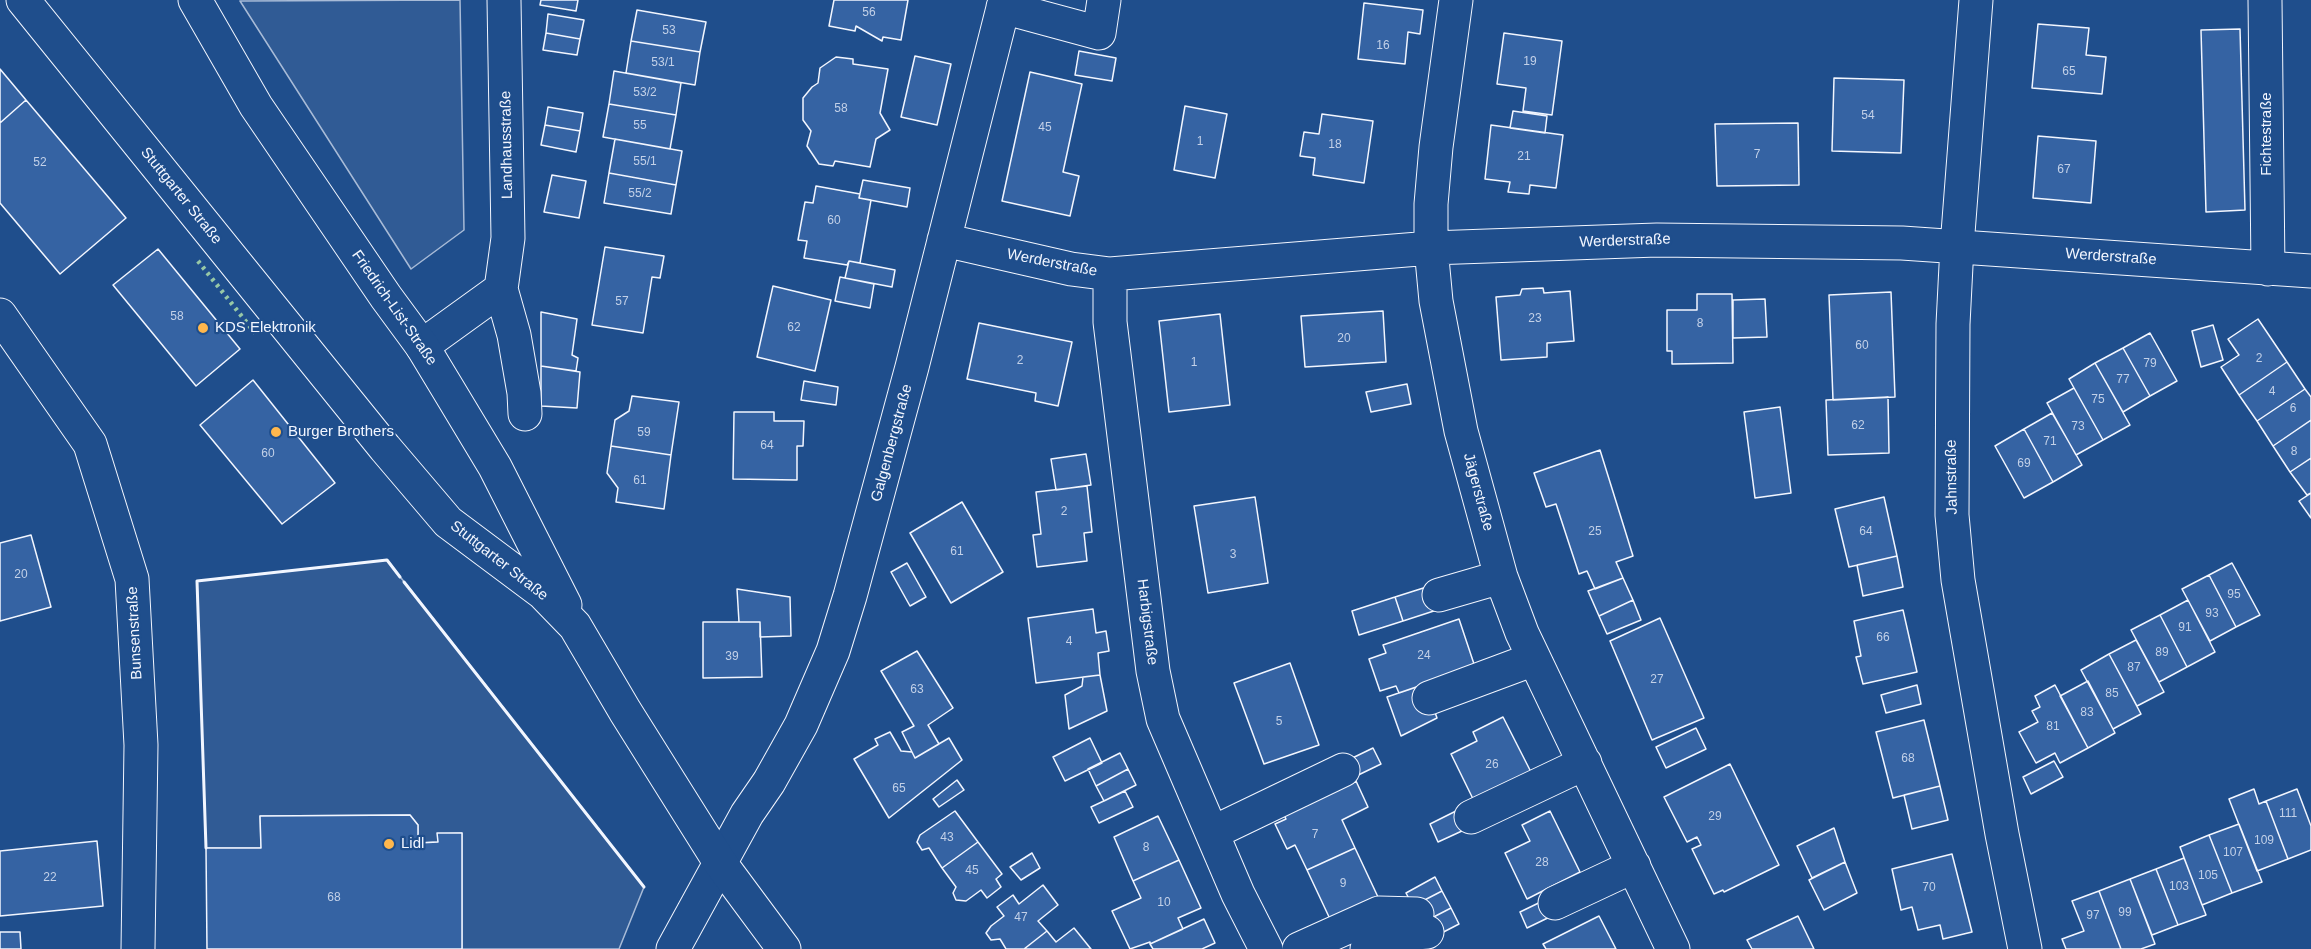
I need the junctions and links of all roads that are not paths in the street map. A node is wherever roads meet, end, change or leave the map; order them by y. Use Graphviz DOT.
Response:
graph roads {
  1 [pos="23,0"];
  2 [pos="195,0"];
  3 [pos="504,0"];
  4 [pos="1104,0"];
  5 [pos="1456,0"];
  6 [pos="1976,0"];
  7 [pos="2265,0"];
  8 [pos="1004,4"];
  9 [pos="944,240"];
  10 [pos="1957,246"];
  11 [pos="1431,248"];
  12 [pos="2268,269"];
  13 [pos="2311,271"];
  14 [pos="1110,274"];
  15 [pos="501,289"];
  16 [pos="0,315"];
  17 [pos="422,346"];
  18 [pos="525,414"];
  19 [pos="1501,577"];
  20 [pos="1439,595"];
  21 [pos="575,626"];
  22 [pos="1534,659"];
  23 [pos="1429,698"];
  24 [pos="1585,763"];
  25 [pos="1343,770"];
  26 [pos="1471,817"];
  27 [pos="1212,833"];
  28 [pos="721,864"];
  29 [pos="1634,866"];
  30 [pos="1556,903"];
  31 [pos="138,949"];
  32 [pos="673,949"];
  33 [pos="784,949"];
  34 [pos="1266,949"];
  35 [pos="1299,949"];
  36 [pos="1367,949"];
  37 [pos="1673,949"];
  38 [pos="2025,949"];
  1 -- 21 [label="street, Stuttgarter Straße"];
  2 -- 17 [label="street, Friedrich-List-Straße"];
  3 -- 15 [label="street, Landhausstraße"];
  4 -- 8 [label="street"];
  5 -- 11 [label="street, Jägerstraße"];
  6 -- 10 [label="street, Jahnstraße"];
  7 -- 12 [label="street, Fichtestraße"];
  8 -- 9 [label="street, Galgenbergstraße"];
  9 -- 14 [label="street, Werderstraße"];
  9 -- 28 [label="street, Galgenbergstraße"];
  10 -- 11 [label="street, Werderstraße"];
  10 -- 12 [label="street, Werderstraße"];
  10 -- 38 [label="street, Jahnstraße"];
  11 -- 14 [label="street, Werderstraße"];
  11 -- 19 [label="street, Jägerstraße"];
  12 -- 13 [label="street, Werderstraße"];
  14 -- 27 [label="street, Harbigstraße"];
  15 -- 17 [label="street"];
  15 -- 18 [label="street, Landhausstraße"];
  16 -- 31 [label="street, Bunsenstraße"];
  17 -- 21 [label="street, Friedrich-List-Straße"];
  19 -- 20 [label="street"];
  19 -- 22 [label="street, Jägerstraße"];
  21 -- 28 [label="street, Stuttgarter Straße"];
  22 -- 23 [label="street"];
  22 -- 24 [label="street, Jägerstraße"];
  24 -- 26 [label="street"];
  24 -- 29 [label="street, Jägerstraße"];
  25 -- 27 [label="street"];
  27 -- 34 [label="street, Harbigstraße"];
  28 -- 32 [label="street, Galgenbergstraße"];
  28 -- 33 [label="street, Stuttgarter Straße"];
  29 -- 30 [label="street"];
  29 -- 37 [label="street, Jägerstraße"];
  35 -- 36 [label="street"];
}
